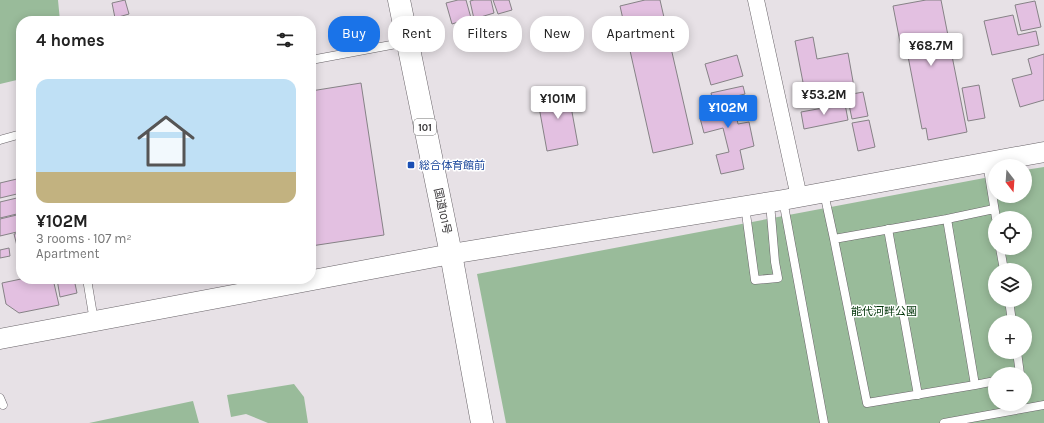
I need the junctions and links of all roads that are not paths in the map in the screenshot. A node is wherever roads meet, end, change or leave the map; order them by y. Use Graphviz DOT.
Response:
graph roads {
  1 [pos="399,0"];
  2 [pos="756,0"];
  3 [pos="402,16"];
  4 [pos="388,46"];
  5 [pos="410,52"];
  6 [pos="316,59"];
  7 [pos="16,135"];
  8 [pos="0,140"];
  9 [pos="1044,152"];
  10 [pos="987,163"];
  11 [pos="824,193"];
  12 [pos="784,200"];
  13 [pos="745,206"];
  14 [pos="994,209"];
  15 [pos="947,219"];
  16 [pos="888,229"];
  17 [pos="834,239"];
  18 [pos="451,254"];
  19 [pos="316,280"];
  20 [pos="88,284"];
  21 [pos="294,284"];
  22 [pos="94,322"];
  23 [pos="0,339"];
  24 [pos="988,382"];
  25 [pos="975,385"];
  26 [pos="918,395"];
  27 [pos="1044,405"];
  28 [pos="482,423"];
  29 [pos="824,423"];
  30 [pos="944,423"];
  1 -- 3 [label="highway, 国道101号 / 101"];
  2 -- 12 [label="street"];
  4 -- 6 [label="lane"];
  5 -- 18 [label="highway, 国道101号 / 101"];
  7 -- 8 [label="lane"];
  9 -- 10 [label="street"];
  10 -- 11 [label="street"];
  10 -- 14 [label="lane"];
  11 -- 12 [label="street"];
  11 -- 17 [label="lane"];
  12 -- 13 [label="street"];
  12 -- 13 [label="lane"];
  12 -- 29 [label="lane"];
  13 -- 18 [label="street"];
  14 -- 15 [label="lane"];
  15 -- 16 [label="lane"];
  15 -- 25 [label="lane"];
  16 -- 17 [label="lane"];
  16 -- 26 [label="lane"];
  17 -- 26 [label="lane"];
  18 -- 19 [label="street"];
  18 -- 28 [label="highway, 国道101号 / 101"];
  20 -- 22 [label="lane"];
  21 -- 22 [label="street"];
  22 -- 23 [label="street"];
  24 -- 25 [label="lane"];
  25 -- 26 [label="lane"];
  27 -- 30 [label="lane"];
}
